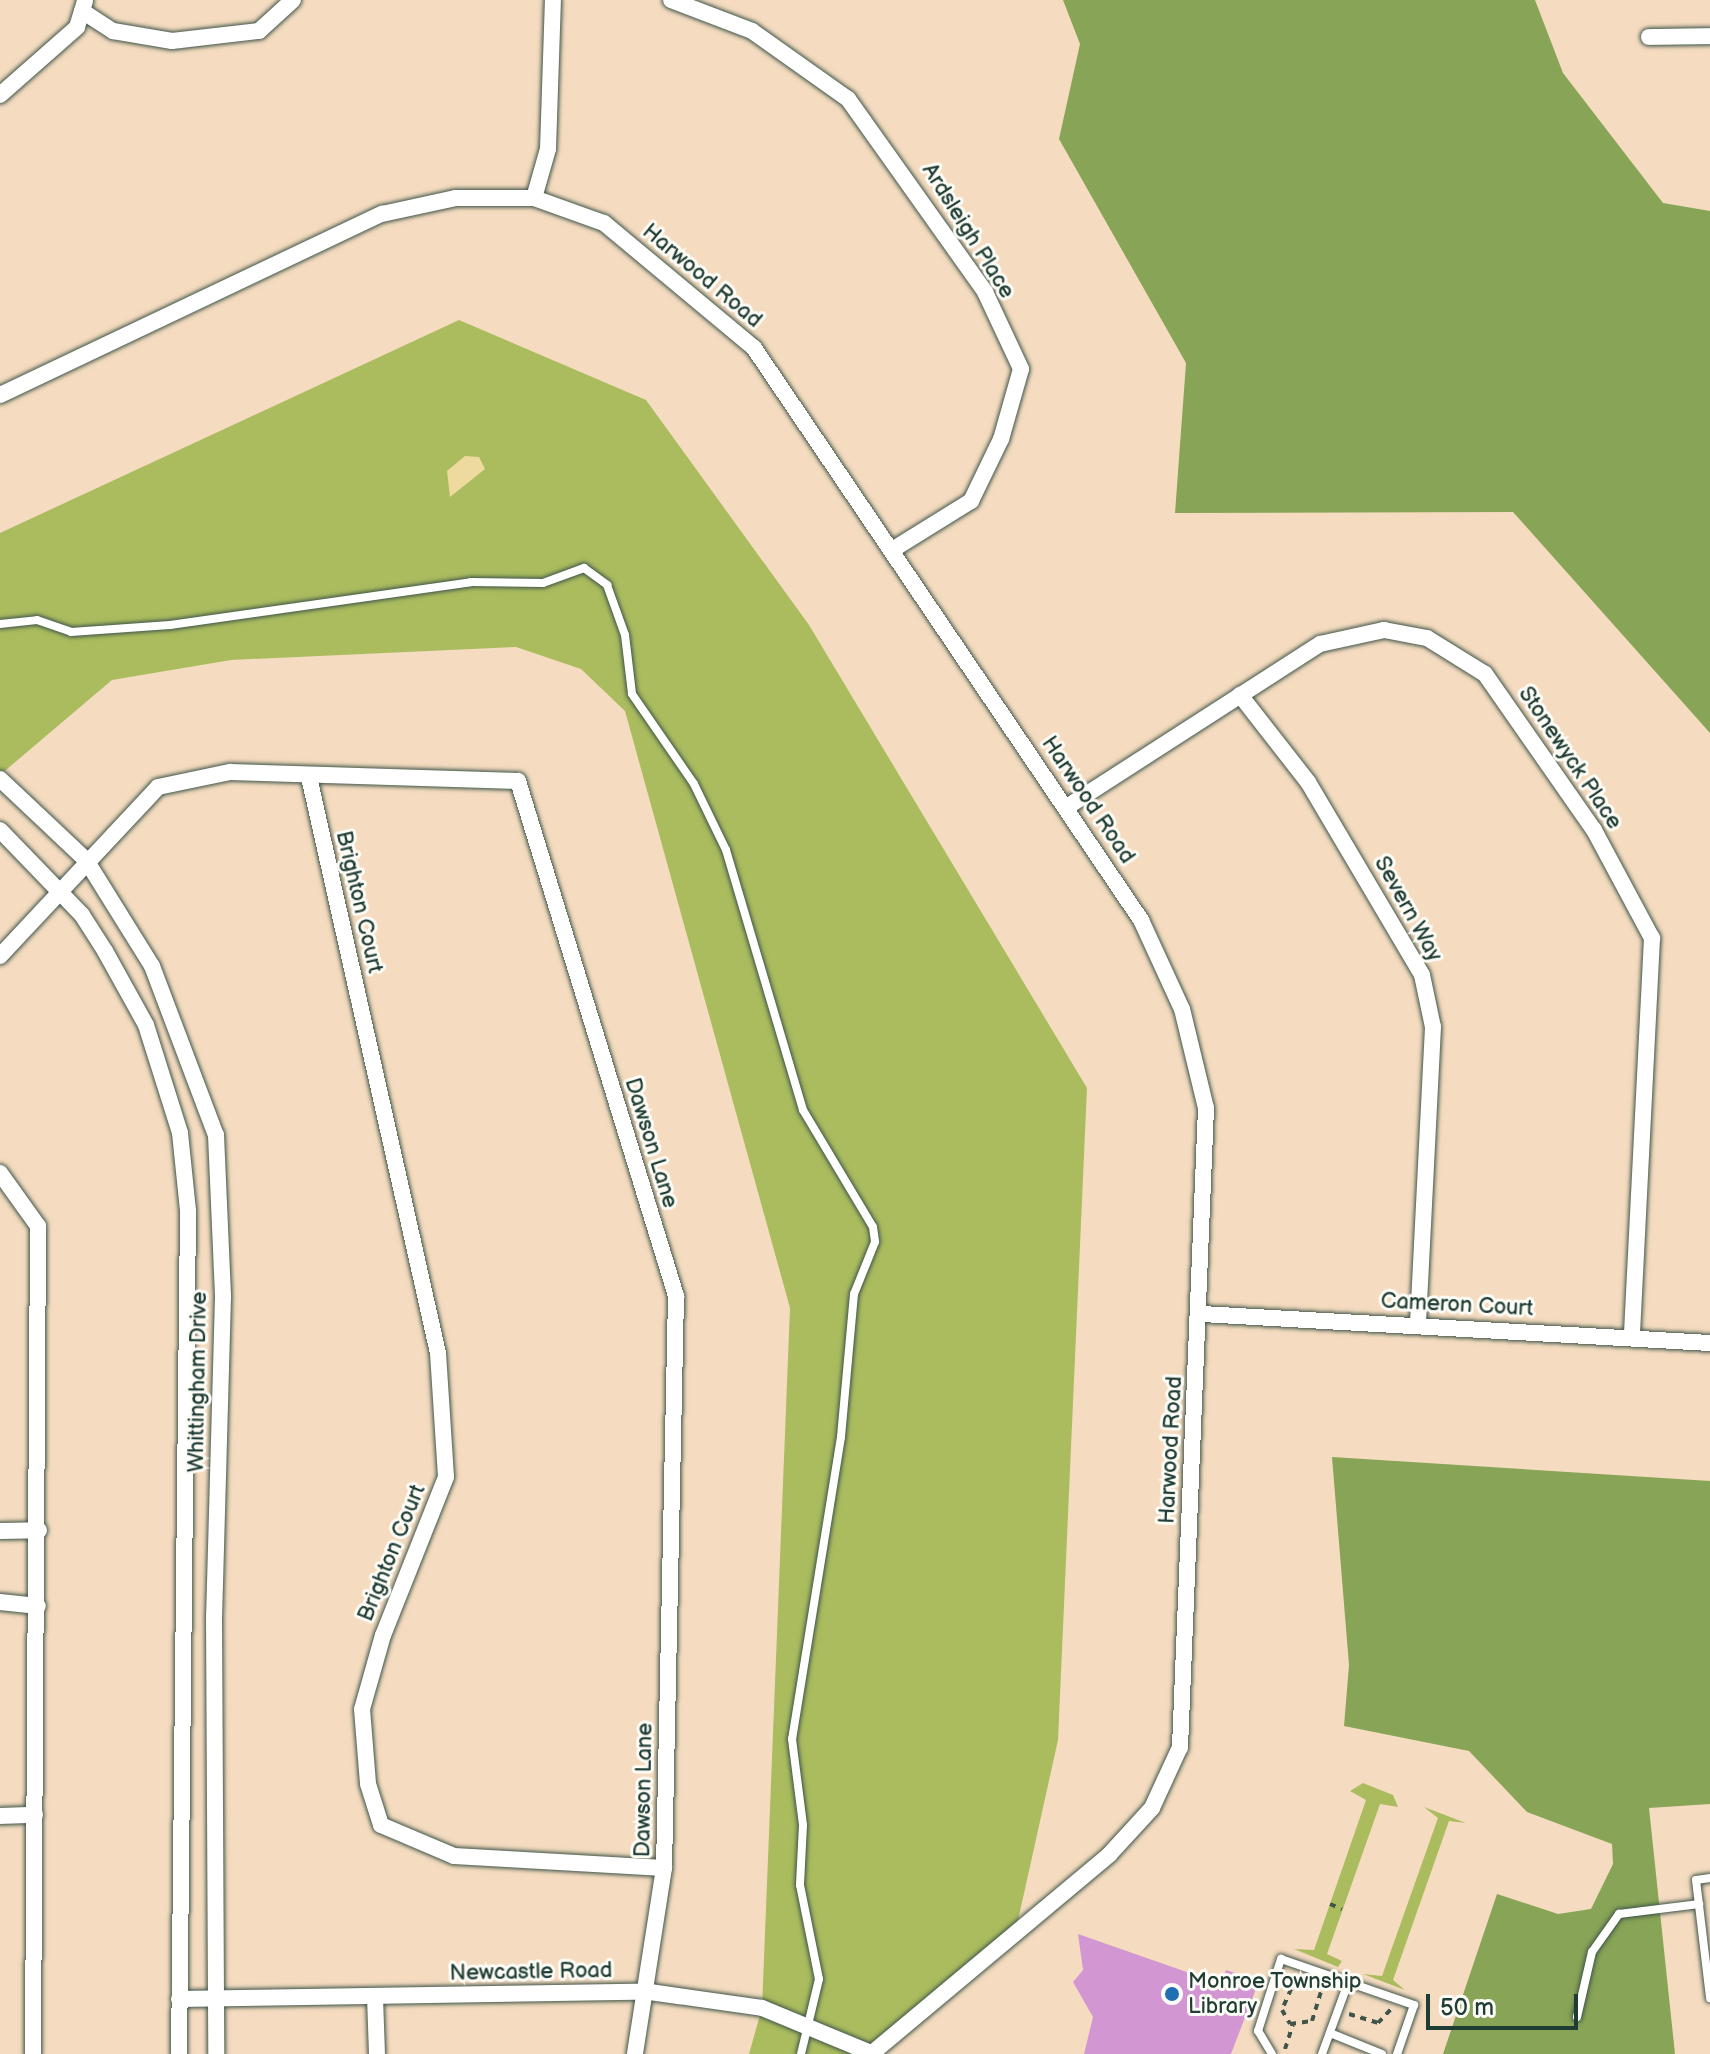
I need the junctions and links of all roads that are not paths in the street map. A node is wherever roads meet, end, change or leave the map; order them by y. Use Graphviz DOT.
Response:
graph roads {
  1 [pos="293,0"];
  2 [pos="553,0"];
  3 [pos="671,0"];
  4 [pos="83,6"];
  5 [pos="1710,36"];
  6 [pos="1649,37"];
  7 [pos="0,95"];
  8 [pos="534,198"];
  9 [pos="0,395"];
  10 [pos="892,550"];
  11 [pos="0,624"];
  12 [pos="1240,695"];
  13 [pos="309,777"];
  14 [pos="0,779"];
  15 [pos="1067,807"];
  16 [pos="0,830"];
  17 [pos="86,860"];
  18 [pos="57,889"];
  19 [pos="0,956"];
  20 [pos="0,1173"];
  21 [pos="1202,1314"];
  22 [pos="1418,1324"];
  23 [pos="1632,1338"];
  24 [pos="1710,1343"];
  25 [pos="39,1530"];
  26 [pos="0,1531"];
  27 [pos="0,1602"];
  28 [pos="38,1606"];
  29 [pos="35,1815"];
  30 [pos="0,1816"];
  31 [pos="664,1868"];
  32 [pos="1710,1878"];
  33 [pos="1699,1904"];
  34 [pos="1348,1983"];
  35 [pos="650,1992"];
  36 [pos="375,1997"];
  37 [pos="215,1998"];
  38 [pos="1710,1998"];
  39 [pos="179,1999"];
  40 [pos="1577,2017"];
  41 [pos="810,2023"];
  42 [pos="1330,2033"];
  43 [pos="33,2054"];
  44 [pos="179,2054"];
  45 [pos="216,2054"];
  46 [pos="377,2054"];
  47 [pos="635,2054"];
  48 [pos="801,2054"];
  49 [pos="872,2054"];
  50 [pos="1272,2054"];
  51 [pos="1322,2054"];
  52 [pos="1382,2054"];
  53 [pos="1397,2054"];
  1 -- 4 [label="street"];
  2 -- 8 [label="street"];
  3 -- 10 [label="street, Ardsleigh Place"];
  4 -- 7 [label="street"];
  5 -- 6 [label="street"];
  8 -- 9 [label="street, Harwood Road"];
  8 -- 10 [label="street, Harwood Road"];
  10 -- 15 [label="street, Harwood Road"];
  11 -- 41 [label="lane"];
  12 -- 15 [label="street, Stonewyck Place"];
  12 -- 22 [label="street, Severn Way"];
  12 -- 23 [label="street, Stonewyck Place"];
  13 -- 17 [label="street, Dawson Lane"];
  13 -- 31 [label="street, Dawson Lane"];
  13 -- 31 [label="street, Brighton Court"];
  14 -- 17 [label="street, Whittingham Drive"];
  15 -- 21 [label="street, Harwood Road"];
  16 -- 18 [label="street, Whittingham Drive"];
  17 -- 18 [label="street, Dawson Lane"];
  17 -- 37 [label="street, Whittingham Drive"];
  18 -- 19 [label="street, Dawson Lane"];
  18 -- 39 [label="street, Whittingham Drive"];
  20 -- 25 [label="street"];
  21 -- 22 [label="street, Cameron Court"];
  21 -- 49 [label="street, Harwood Road"];
  22 -- 23 [label="street, Cameron Court"];
  23 -- 24 [label="street, Cameron Court"];
  25 -- 26 [label="street"];
  25 -- 28 [label="street"];
  27 -- 28 [label="street"];
  28 -- 29 [label="street"];
  29 -- 30 [label="street"];
  29 -- 43 [label="street"];
  31 -- 35 [label="street, Dawson Lane"];
  32 -- 33 [label="lane"];
  33 -- 38 [label="lane"];
  33 -- 40 [label="lane"];
  34 -- 42 [label="lane"];
  34 -- 50 [label="lane"];
  34 -- 53 [label="lane"];
  35 -- 36 [label="street, Newcastle Road"];
  35 -- 41 [label="street, Newcastle Road"];
  35 -- 47 [label="street, Dawson Lane"];
  36 -- 37 [label="street, Newcastle Road"];
  36 -- 46 [label="street"];
  37 -- 39 [label="street, Newcastle Road"];
  37 -- 45 [label="street, Whittingham Drive"];
  39 -- 44 [label="street, Whittingham Drive"];
  41 -- 48 [label="lane"];
  41 -- 49 [label="street, Newcastle Road"];
  42 -- 51 [label="lane"];
  42 -- 52 [label="lane"];
}
